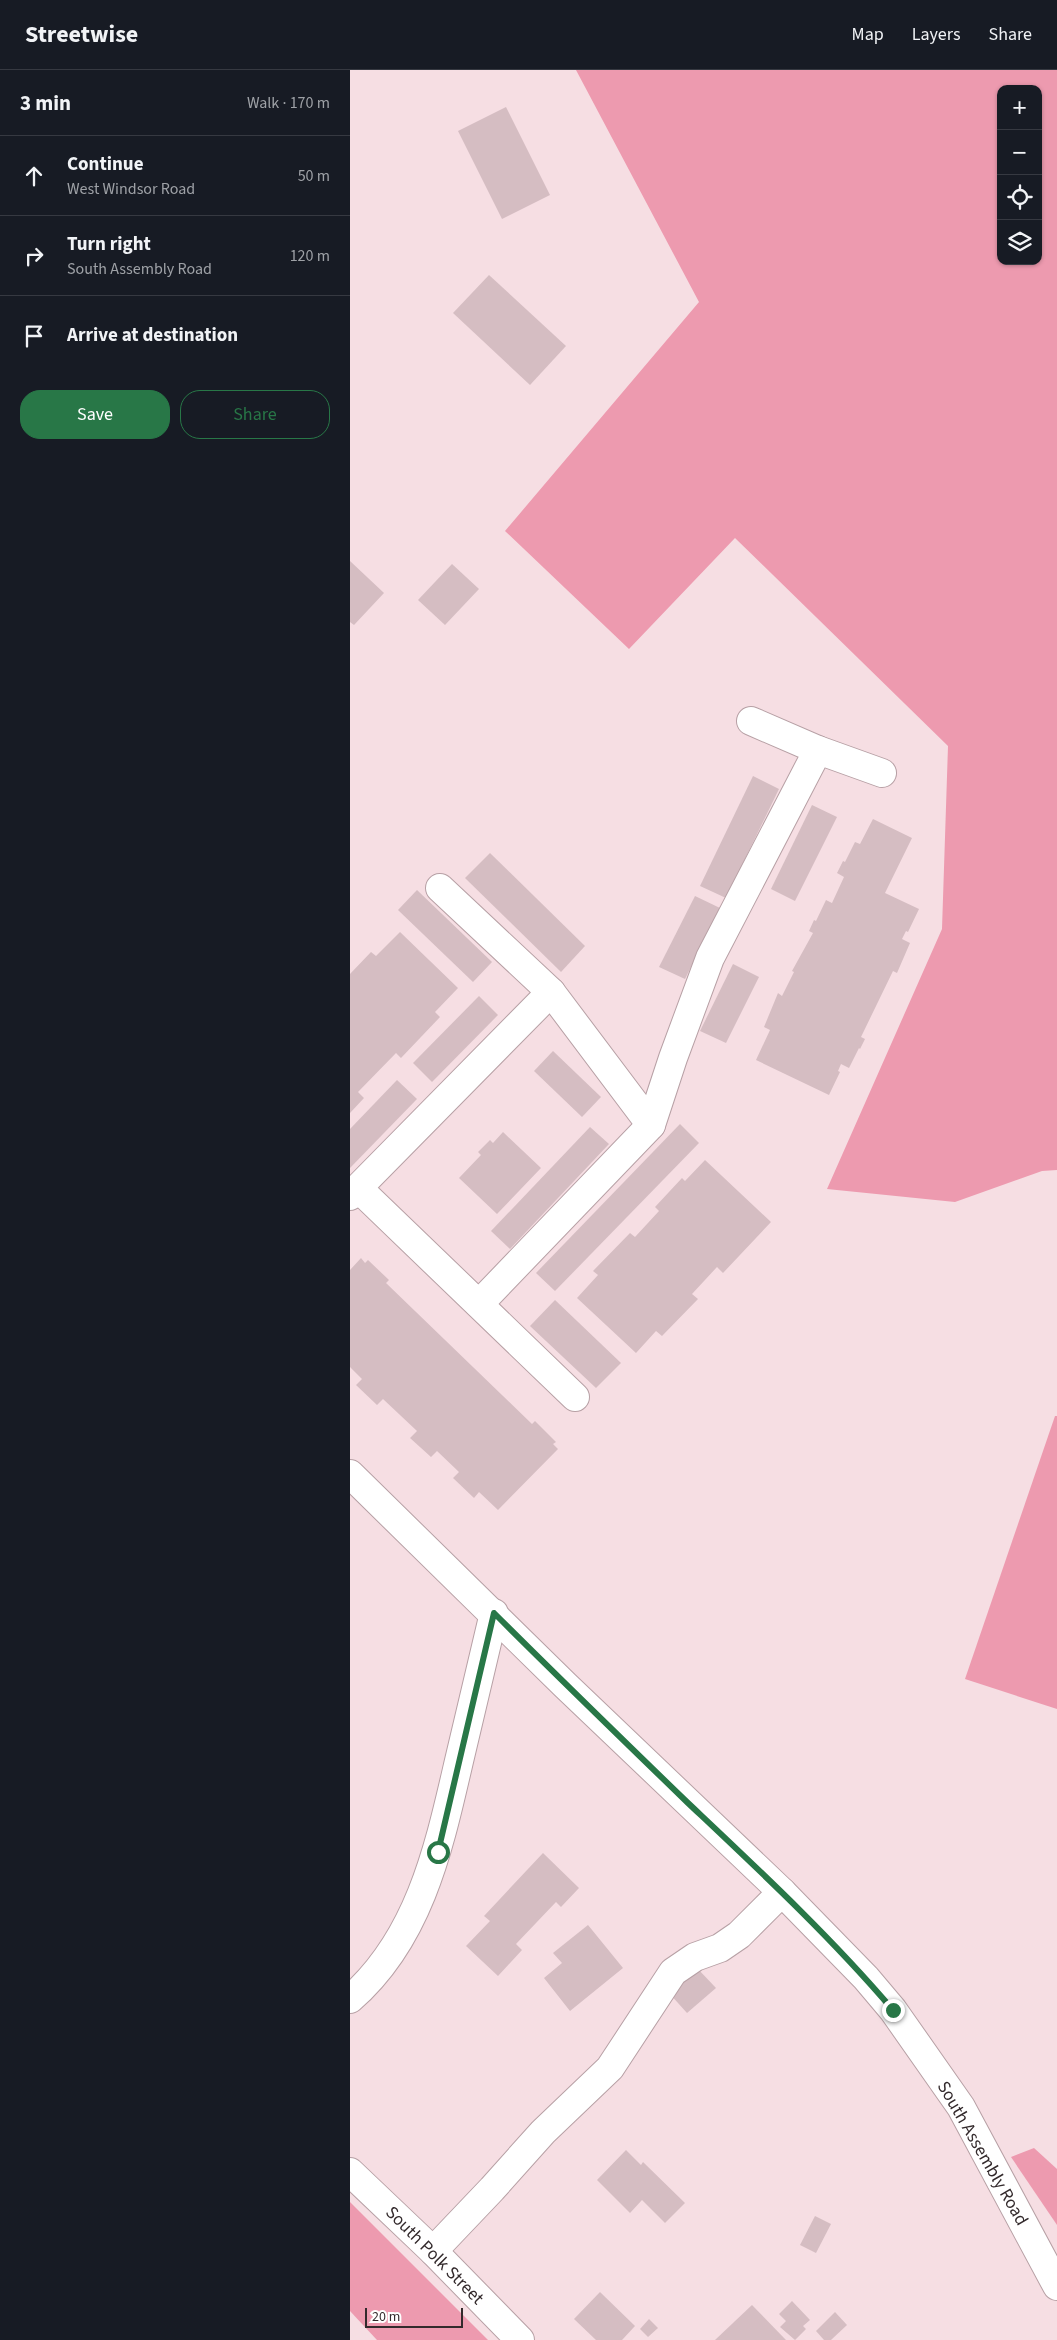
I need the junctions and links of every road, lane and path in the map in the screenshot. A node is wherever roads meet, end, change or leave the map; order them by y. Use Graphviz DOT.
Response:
graph roads {
  1 [pos="751,721"];
  2 [pos="818,750"];
  3 [pos="882,774"];
  4 [pos="440,888"];
  5 [pos="551,992"];
  6 [pos="651,1125"];
  7 [pos="354,1192"];
  8 [pos="479,1304"];
  9 [pos="575,1397"];
  10 [pos="350,1474"];
  11 [pos="494,1613"];
  12 [pos="782,1892"];
  13 [pos="350,1999"];
  14 [pos="350,2172"];
  15 [pos="433,2251"];
  16 [pos="1057,2286"];
  17 [pos="520,2340"];
  1 -- 2 [label="street"];
  2 -- 3 [label="street"];
  2 -- 6 [label="street"];
  4 -- 5 [label="street"];
  5 -- 6 [label="street"];
  5 -- 7 [label="street"];
  6 -- 8 [label="street"];
  7 -- 8 [label="street"];
  8 -- 9 [label="street"];
  10 -- 11 [label="street, South Assembly Road"];
  11 -- 12 [label="street, South Assembly Road"];
  11 -- 13 [label="street"];
  12 -- 15 [label="street"];
  12 -- 16 [label="street, South Assembly Road"];
  14 -- 15 [label="street, South Polk Street"];
  15 -- 17 [label="street, South Polk Street"];
}
